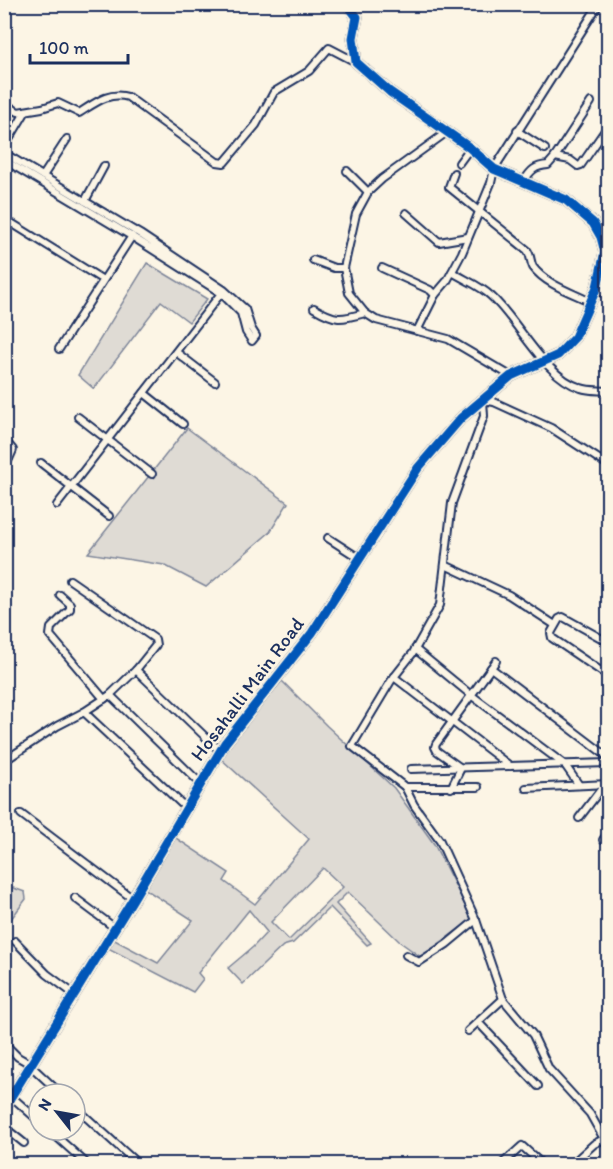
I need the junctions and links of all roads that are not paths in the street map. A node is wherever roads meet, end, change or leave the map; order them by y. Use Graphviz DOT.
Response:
graph roads {
  1 [pos="347,4"];
  2 [pos="599,4"];
  3 [pos="356,62"];
  4 [pos="591,102"];
  5 [pos="4,103"];
  6 [pos="26,111"];
  7 [pos="609,126"];
  8 [pos="517,131"];
  9 [pos="447,132"];
  10 [pos="67,139"];
  11 [pos="4,148"];
  12 [pos="470,148"];
  13 [pos="545,149"];
  14 [pos="4,153"];
  15 [pos="555,158"];
  16 [pos="4,160"];
  17 [pos="459,164"];
  18 [pos="104,166"];
  19 [pos="494,169"];
  20 [pos="347,171"];
  21 [pos="454,173"];
  22 [pos="43,176"];
  23 [pos="524,181"];
  24 [pos="368,192"];
  25 [pos="85,201"];
  26 [pos="480,212"];
  27 [pos="406,213"];
  28 [pos="14,224"];
  29 [pos="132,236"];
  30 [pos="468,237"];
  31 [pos="313,260"];
  32 [pos="344,268"];
  33 [pos="381,268"];
  34 [pos="452,272"];
  35 [pos="103,280"];
  36 [pos="597,287"];
  37 [pos="222,291"];
  38 [pos="435,294"];
  39 [pos="609,295"];
  40 [pos="591,302"];
  41 [pos="314,308"];
  42 [pos="365,313"];
  43 [pos="417,331"];
  44 [pos="254,339"];
  45 [pos="59,349"];
  46 [pos="176,352"];
  47 [pos="545,361"];
  48 [pos="512,376"];
  49 [pos="215,382"];
  50 [pos="609,391"];
  51 [pos="144,393"];
  52 [pos="483,400"];
  53 [pos="78,417"];
  54 [pos="183,424"];
  55 [pos="4,439"];
  56 [pos="107,440"];
  57 [pos="41,463"];
  58 [pos="4,465"];
  59 [pos="609,465"];
  60 [pos="152,474"];
  61 [pos="71,487"];
  62 [pos="57,505"];
  63 [pos="109,516"];
  64 [pos="328,538"];
  65 [pos="359,558"];
  66 [pos="445,566"];
  67 [pos="70,580"];
  68 [pos="60,594"];
  69 [pos="555,625"];
  70 [pos="609,642"];
  71 [pos="415,649"];
  72 [pos="496,662"];
  73 [pos="491,669"];
  74 [pos="136,670"];
  75 [pos="609,676"];
  76 [pos="394,677"];
  77 [pos="111,694"];
  78 [pos="471,695"];
  79 [pos="104,699"];
  80 [pos="84,712"];
  81 [pos="452,721"];
  82 [pos="220,751"];
  83 [pos="609,757"];
  84 [pos="4,761"];
  85 [pos="609,763"];
  86 [pos="565,765"];
  87 [pos="510,766"];
  88 [pos="461,768"];
  89 [pos="411,769"];
  90 [pos="200,783"];
  91 [pos="607,784"];
  92 [pos="579,785"];
  93 [pos="405,787"];
  94 [pos="478,787"];
  95 [pos="451,788"];
  96 [pos="525,788"];
  97 [pos="186,807"];
  98 [pos="21,814"];
  99 [pos="579,818"];
  100 [pos="609,833"];
  101 [pos="603,840"];
  102 [pos="75,898"];
  103 [pos="133,899"];
  104 [pos="476,920"];
  105 [pos="115,928"];
  106 [pos="15,941"];
  107 [pos="406,955"];
  108 [pos="74,994"];
  109 [pos="503,999"];
  110 [pos="478,1022"];
  111 [pos="468,1031"];
  112 [pos="4,1043"];
  113 [pos="31,1066"];
  114 [pos="48,1082"];
  115 [pos="538,1086"];
  116 [pos="12,1097"];
  117 [pos="4,1108"];
  118 [pos="27,1110"];
  119 [pos="87,1118"];
  120 [pos="4,1127"];
  121 [pos="603,1139"];
  122 [pos="62,1142"];
  123 [pos="24,1143"];
  124 [pos="609,1146"];
  125 [pos="87,1164"];
  126 [pos="138,1164"];
  127 [pos="502,1164"];
  128 [pos="542,1164"];
  129 [pos="572,1164"];
  1 -- 3 [label="street"];
  2 -- 8 [label="street"];
  3 -- 6 [label="street"];
  3 -- 9 [label="street, Hosahalli Main Road"];
  4 -- 15 [label="street"];
  5 -- 6 [label="street"];
  6 -- 11 [label="street"];
  7 -- 15 [label="street"];
  8 -- 13 [label="street"];
  8 -- 19 [label="street"];
  9 -- 12 [label="street, Hosahalli Main Road"];
  9 -- 24 [label="street"];
  10 -- 22 [label="street"];
  12 -- 17 [label="street"];
  12 -- 19 [label="street, Hosahalli Main Road"];
  14 -- 22 [label="street"];
  15 -- 23 [label="street"];
  16 -- 29 [label="street"];
  18 -- 25 [label="street"];
  19 -- 23 [label="street, Hosahalli Main Road"];
  19 -- 26 [label="street"];
  20 -- 24 [label="street"];
  21 -- 26 [label="street"];
  22 -- 25 [label="street"];
  23 -- 36 [label="street, Hosahalli Main Road"];
  24 -- 32 [label="street"];
  25 -- 37 [label="street"];
  26 -- 30 [label="street"];
  26 -- 40 [label="street"];
  27 -- 30 [label="street"];
  28 -- 35 [label="street"];
  29 -- 35 [label="street"];
  29 -- 37 [label="street"];
  30 -- 34 [label="street"];
  31 -- 32 [label="street"];
  32 -- 42 [label="street"];
  33 -- 38 [label="street"];
  34 -- 38 [label="street"];
  34 -- 47 [label="street"];
  35 -- 45 [label="street"];
  36 -- 39 [label="street"];
  36 -- 40 [label="street, Hosahalli Main Road"];
  37 -- 44 [label="street"];
  37 -- 46 [label="street"];
  38 -- 43 [label="street"];
  40 -- 47 [label="street, Hosahalli Main Road"];
  41 -- 42 [label="street"];
  42 -- 43 [label="street"];
  43 -- 48 [label="street"];
  46 -- 49 [label="street"];
  46 -- 51 [label="street"];
  47 -- 48 [label="street, Hosahalli Main Road"];
  47 -- 50 [label="street"];
  48 -- 52 [label="street, Hosahalli Main Road"];
  51 -- 54 [label="street"];
  51 -- 56 [label="street"];
  52 -- 59 [label="street"];
  52 -- 65 [label="street, Hosahalli Main Road"];
  52 -- 66 [label="street"];
  53 -- 56 [label="street"];
  55 -- 58 [label="street"];
  56 -- 60 [label="street"];
  56 -- 61 [label="street"];
  57 -- 61 [label="street"];
  61 -- 62 [label="street"];
  61 -- 63 [label="street"];
  64 -- 65 [label="street"];
  65 -- 82 [label="street, Hosahalli Main Road"];
  66 -- 69 [label="street"];
  66 -- 71 [label="street"];
  67 -- 74 [label="street"];
  68 -- 79 [label="street"];
  69 -- 70 [label="street"];
  69 -- 75 [label="street"];
  71 -- 76 [label="street"];
  71 -- 78 [label="street"];
  72 -- 73 [label="street"];
  73 -- 78 [label="street"];
  73 -- 83 [label="street"];
  74 -- 77 [label="street"];
  74 -- 82 [label="street"];
  76 -- 81 [label="street"];
  76 -- 93 [label="street"];
  77 -- 79 [label="street"];
  77 -- 90 [label="street"];
  78 -- 81 [label="street"];
  78 -- 86 [label="street"];
  79 -- 80 [label="street"];
  80 -- 84 [label="street"];
  80 -- 97 [label="street"];
  81 -- 87 [label="street"];
  81 -- 88 [label="street"];
  82 -- 90 [label="street, Hosahalli Main Road"];
  85 -- 86 [label="street"];
  86 -- 87 [label="street"];
  86 -- 92 [label="street"];
  87 -- 88 [label="street"];
  88 -- 89 [label="street"];
  88 -- 95 [label="street"];
  90 -- 97 [label="street, Hosahalli Main Road"];
  91 -- 92 [label="street"];
  91 -- 99 [label="street"];
  92 -- 96 [label="street"];
  93 -- 95 [label="street"];
  93 -- 104 [label="street"];
  94 -- 95 [label="street"];
  97 -- 103 [label="street, Hosahalli Main Road"];
  98 -- 103 [label="street"];
  100 -- 101 [label="street"];
  102 -- 105 [label="street"];
  103 -- 105 [label="street, Hosahalli Main Road"];
  104 -- 107 [label="street"];
  104 -- 109 [label="street"];
  105 -- 108 [label="street, Hosahalli Main Road"];
  106 -- 108 [label="street"];
  108 -- 113 [label="street, Hosahalli Main Road"];
  109 -- 110 [label="street"];
  109 -- 121 [label="street"];
  110 -- 111 [label="street"];
  110 -- 115 [label="street"];
  112 -- 113 [label="street"];
  113 -- 114 [label="street"];
  113 -- 116 [label="street, Hosahalli Main Road"];
  116 -- 117 [label="street, Hosahalli Main Road"];
  116 -- 118 [label="street"];
  119 -- 126 [label="street"];
  120 -- 123 [label="street"];
  121 -- 124 [label="street"];
  121 -- 129 [label="street"];
  122 -- 125 [label="street"];
  127 -- 128 [label="street"];
}
